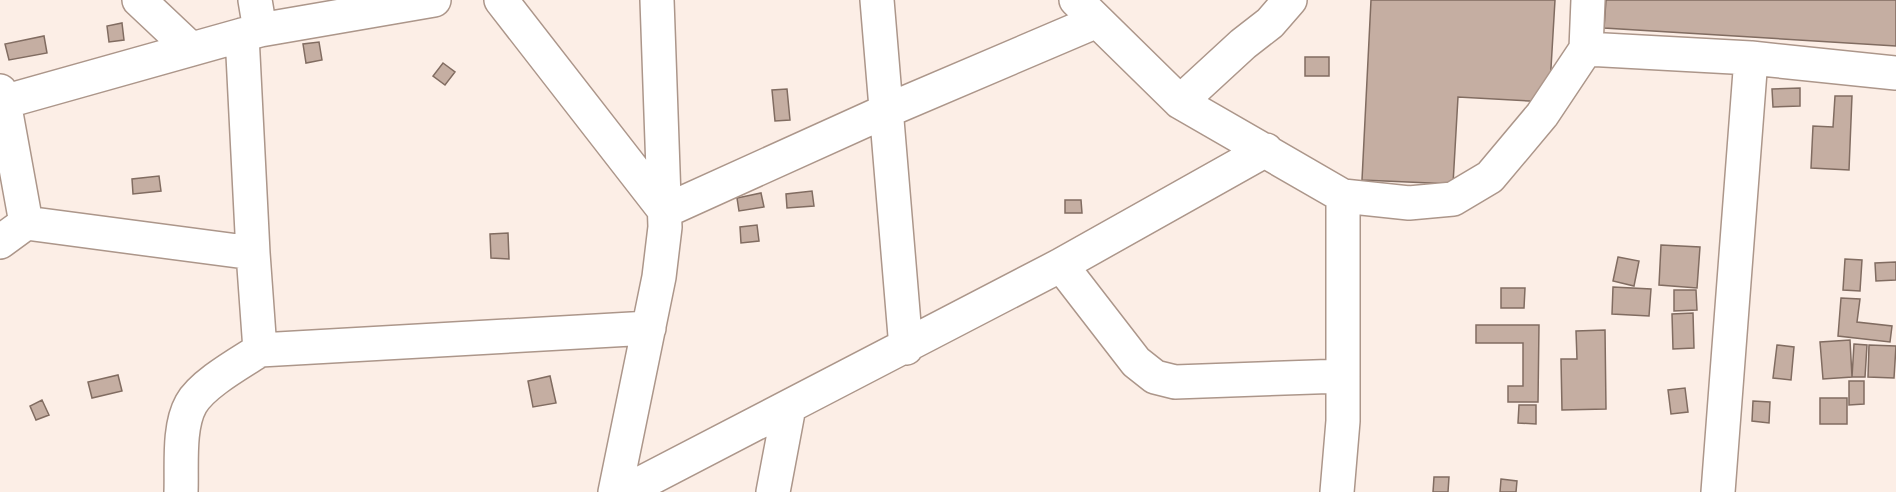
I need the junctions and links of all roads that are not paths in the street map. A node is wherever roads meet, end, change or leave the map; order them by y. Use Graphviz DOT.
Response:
graph roads {
  1 [pos="139,0"];
  2 [pos="501,0"];
  3 [pos="657,0"];
  4 [pos="877,0"];
  5 [pos="1290,0"];
  6 [pos="1588,0"];
  7 [pos="421,1"];
  8 [pos="1086,10"];
  9 [pos="252,22"];
  10 [pos="192,49"];
  11 [pos="1586,49"];
  12 [pos="1751,58"];
  13 [pos="1896,73"];
  14 [pos="1,99"];
  15 [pos="1180,102"];
  16 [pos="886,111"];
  17 [pos="1266,150"];
  18 [pos="1343,196"];
  19 [pos="664,211"];
  20 [pos="26,223"];
  21 [pos="0,242"];
  22 [pos="253,253"];
  23 [pos="1061,266"];
  24 [pos="649,328"];
  25 [pos="906,348"];
  26 [pos="260,350"];
  27 [pos="1343,376"];
  28 [pos="789,407"];
  29 [pos="181,492"];
  30 [pos="615,492"];
  31 [pos="624,492"];
  32 [pos="774,492"];
  33 [pos="1337,492"];
  34 [pos="1718,492"];
  1 -- 10 [label="street"];
  2 -- 19 [label="street"];
  3 -- 19 [label="street"];
  4 -- 16 [label="street"];
  5 -- 15 [label="street"];
  6 -- 11 [label="street"];
  7 -- 9 [label="street"];
  8 -- 15 [label="street"];
  8 -- 16 [label="street"];
  9 -- 10 [label="street"];
  9 -- 22 [label="street"];
  10 -- 14 [label="street"];
  11 -- 12 [label="street"];
  11 -- 18 [label="street"];
  12 -- 13 [label="street"];
  12 -- 34 [label="street"];
  14 -- 20 [label="street"];
  15 -- 17 [label="street"];
  16 -- 19 [label="street"];
  16 -- 25 [label="street"];
  17 -- 18 [label="street"];
  17 -- 23 [label="street"];
  18 -- 27 [label="street"];
  19 -- 24 [label="street"];
  20 -- 21 [label="street"];
  20 -- 22 [label="street"];
  22 -- 26 [label="street"];
  23 -- 25 [label="street"];
  23 -- 27 [label="street"];
  24 -- 26 [label="street"];
  24 -- 30 [label="street"];
  25 -- 28 [label="street"];
  26 -- 29 [label="street"];
  27 -- 33 [label="street"];
  28 -- 31 [label="street"];
  28 -- 32 [label="street"];
}
